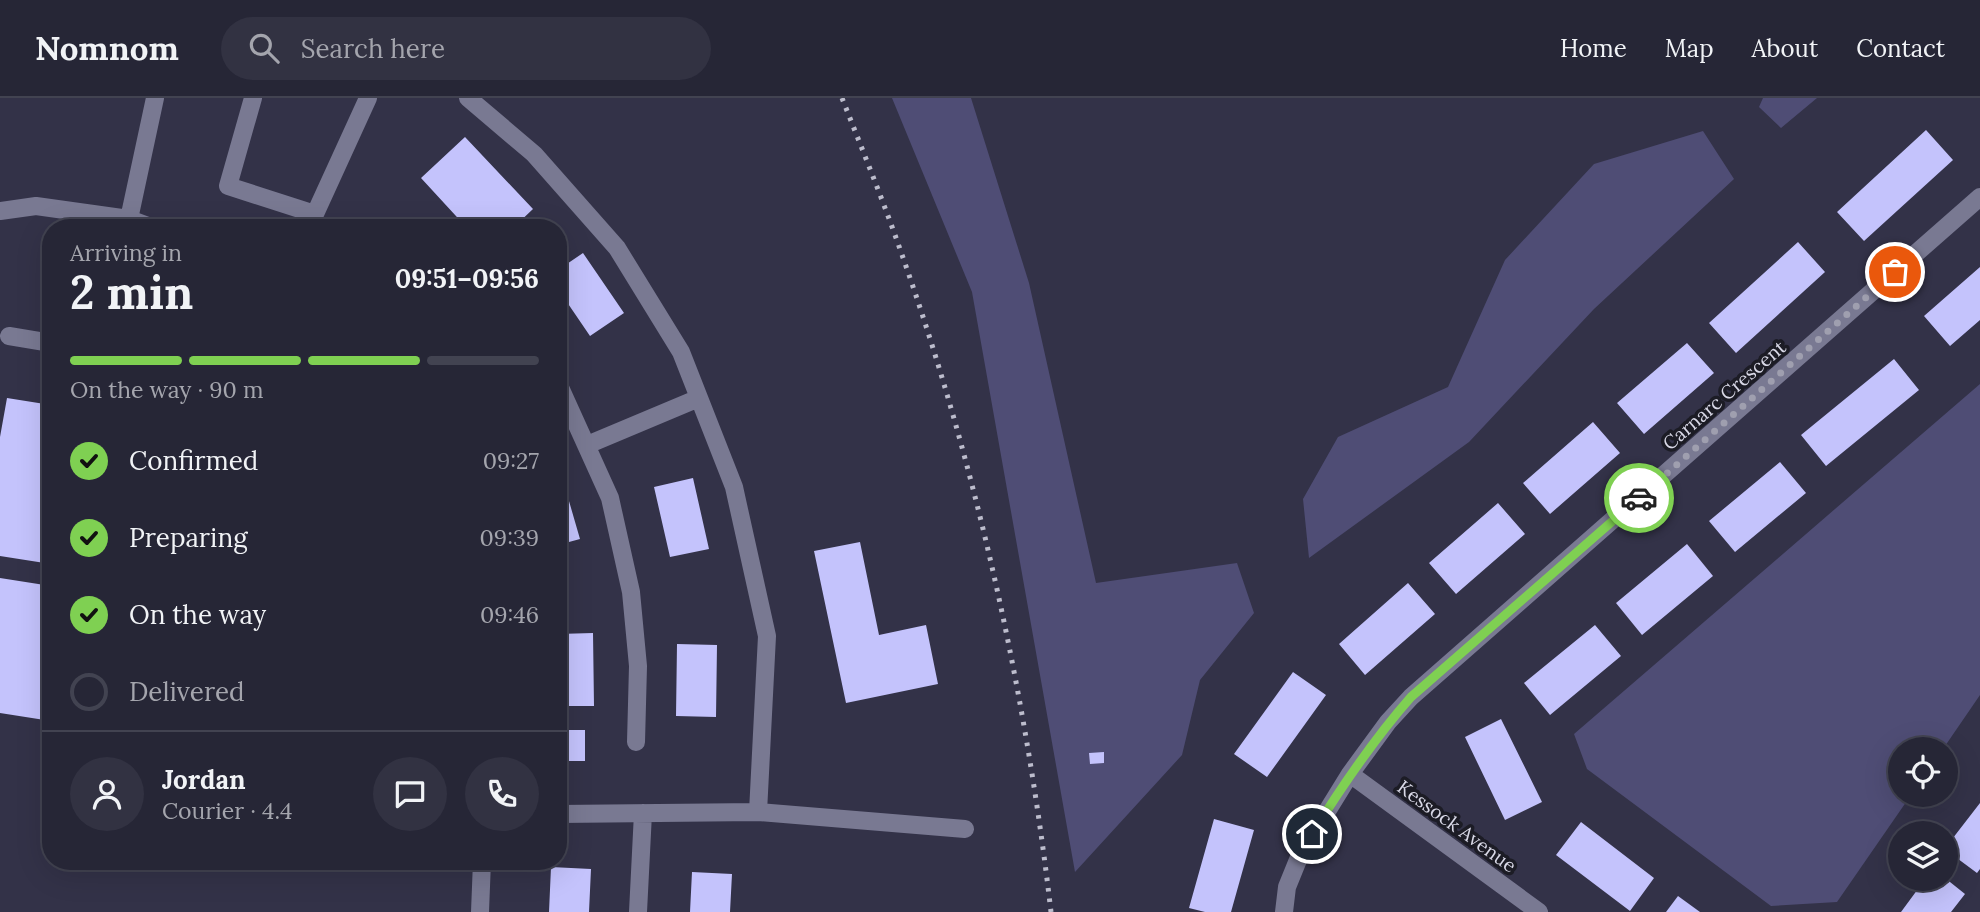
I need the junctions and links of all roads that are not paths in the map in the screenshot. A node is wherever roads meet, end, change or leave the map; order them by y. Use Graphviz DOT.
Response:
graph roads {
  1 [pos="155,98"];
  2 [pos="253,98"];
  3 [pos="368,98"];
  4 [pos="468,98"];
  5 [pos="1980,197"];
  6 [pos="0,211"];
  7 [pos="129,219"];
  8 [pos="9,336"];
  9 [pos="42,342"];
  10 [pos="699,398"];
  11 [pos="567,402"];
  12 [pos="587,445"];
  13 [pos="636,742"];
  14 [pos="1350,774"];
  15 [pos="758,812"];
  16 [pos="643,813"];
  17 [pos="567,814"];
  18 [pos="965,829"];
  19 [pos="482,870"];
  20 [pos="480,912"];
  21 [pos="638,912"];
  22 [pos="1284,912"];
  23 [pos="1539,912"];
  1 -- 7 [label="street"];
  2 -- 3 [label="street"];
  4 -- 10 [label="street"];
  5 -- 14 [label="street, Carnarc Crescent"];
  6 -- 7 [label="street"];
  8 -- 9 [label="street"];
  10 -- 12 [label="street"];
  10 -- 15 [label="street"];
  11 -- 12 [label="street"];
  12 -- 13 [label="street"];
  14 -- 22 [label="street, Carnarc Crescent"];
  14 -- 23 [label="street, Kessock Avenue"];
  15 -- 16 [label="street"];
  15 -- 18 [label="street"];
  16 -- 17 [label="street"];
  16 -- 21 [label="street"];
  19 -- 20 [label="street"];
}
